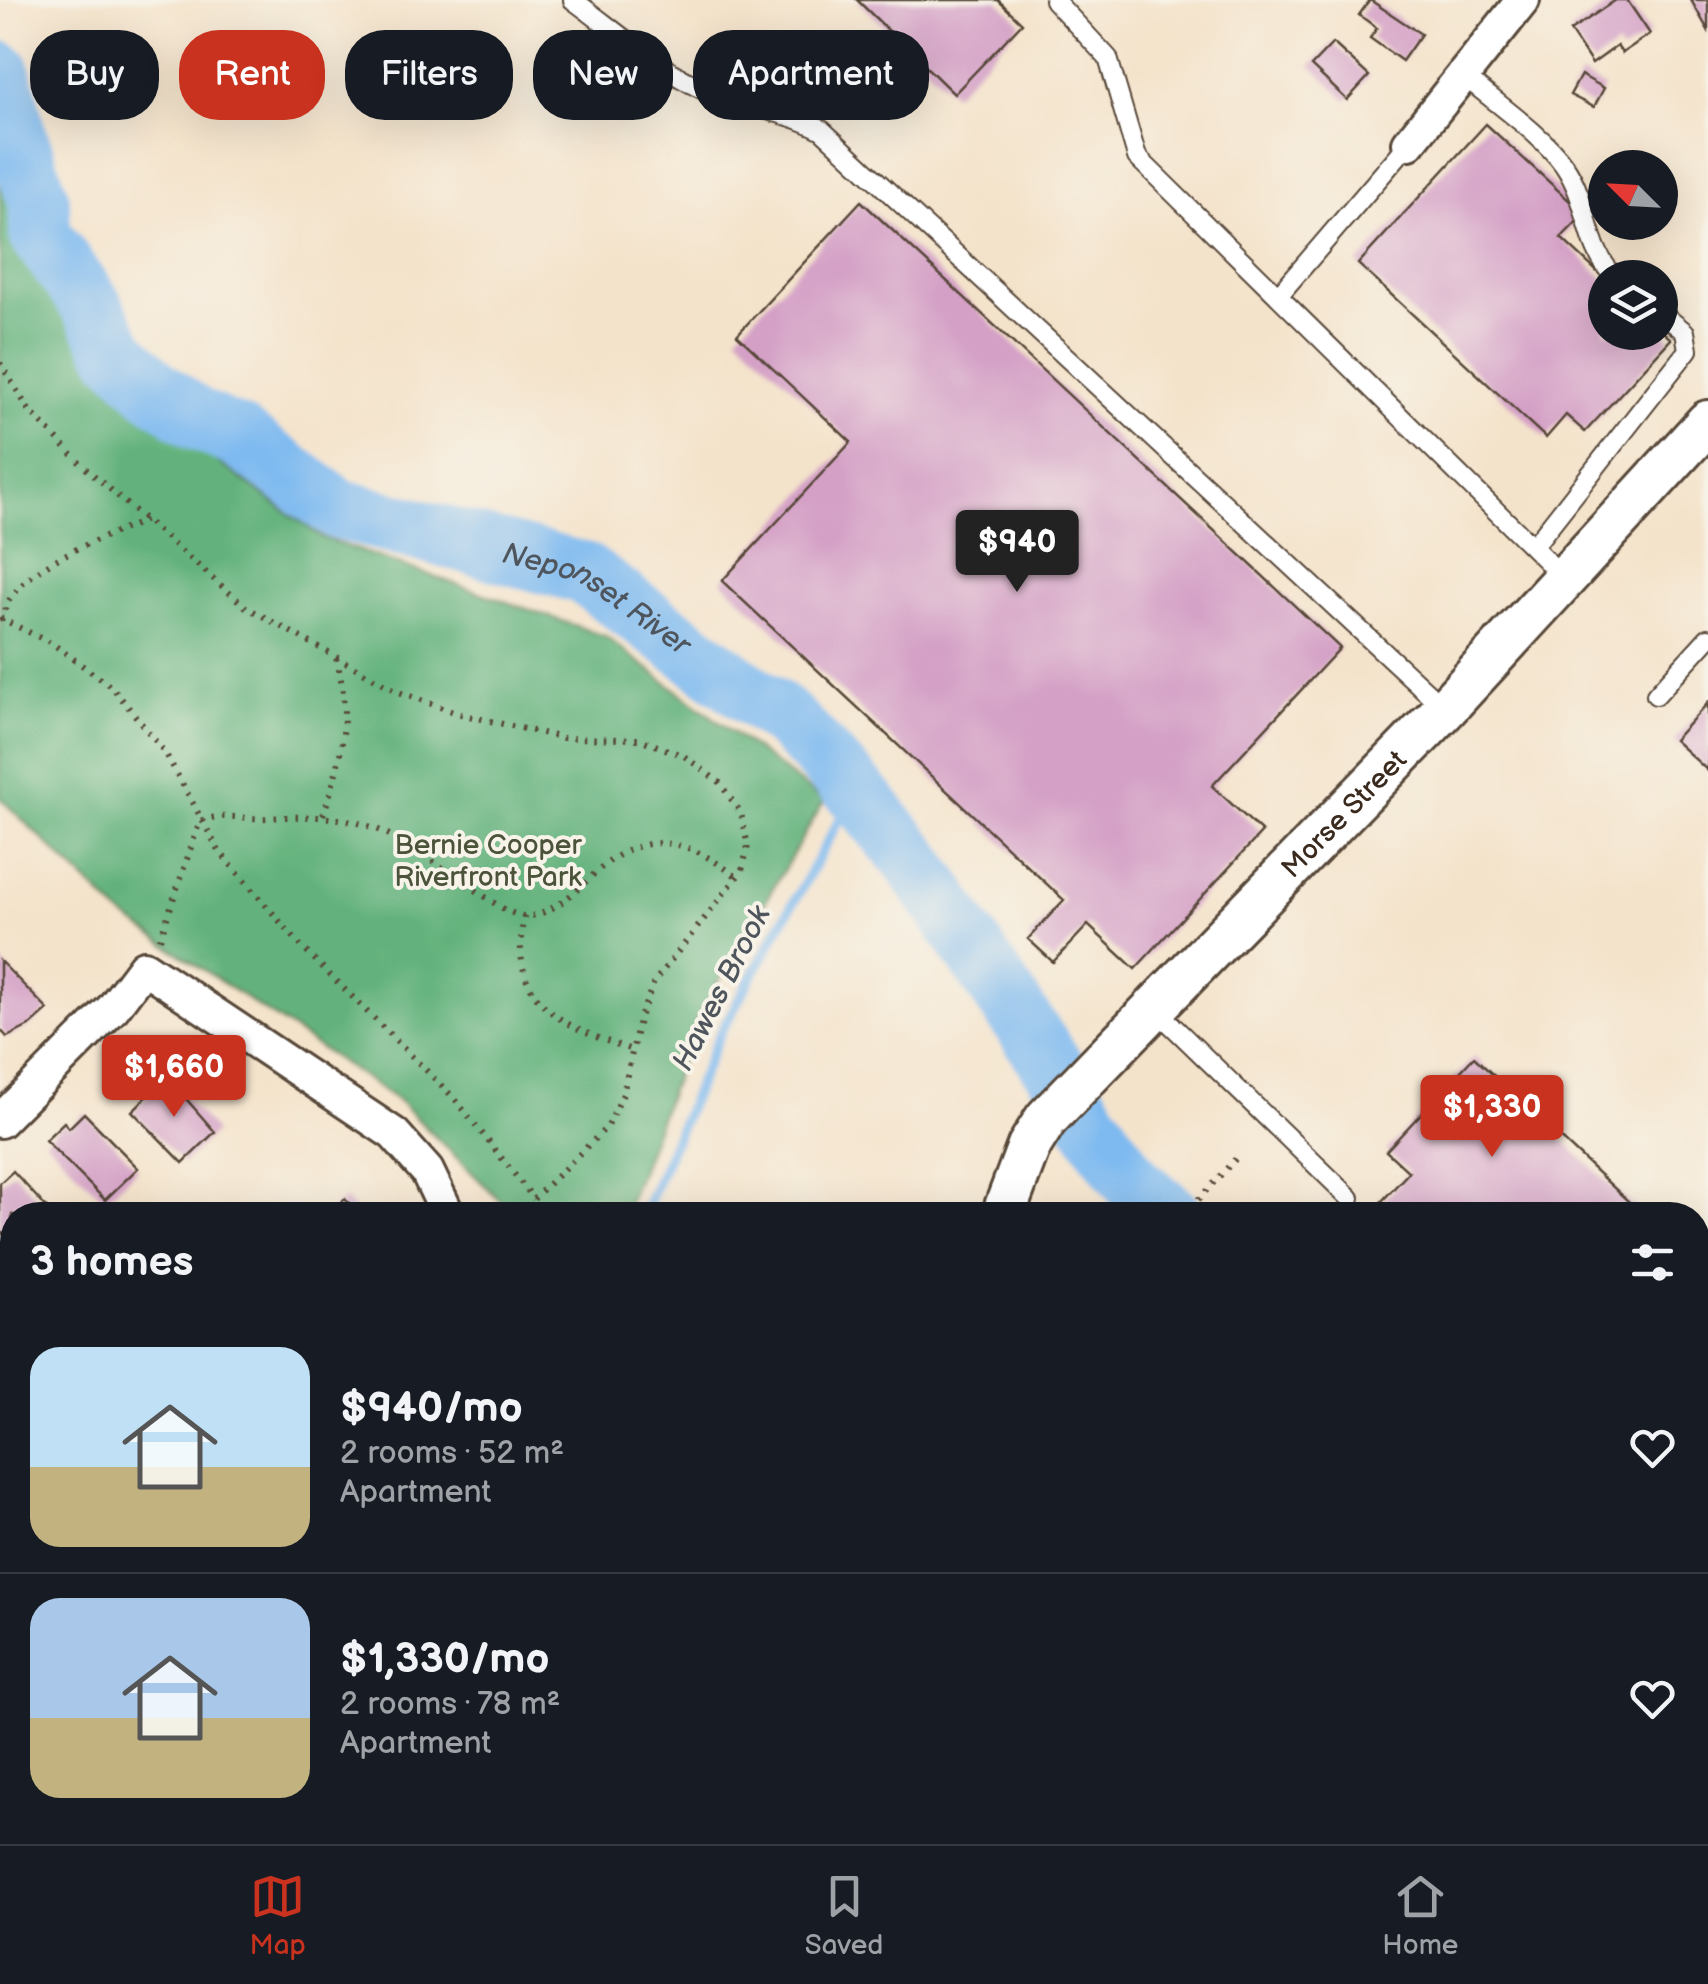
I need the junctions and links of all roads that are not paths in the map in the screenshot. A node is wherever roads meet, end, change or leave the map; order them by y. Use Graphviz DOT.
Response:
graph roads {
  1 [pos="573,0"];
  2 [pos="1054,0"];
  3 [pos="1523,0"];
  4 [pos="1463,75"];
  5 [pos="1409,142"];
  6 [pos="1602,260"];
  7 [pos="1278,296"];
  8 [pos="1678,326"];
  9 [pos="1708,422"];
  10 [pos="1533,547"];
  11 [pos="1564,578"];
  12 [pos="1708,638"];
  13 [pos="1656,695"];
  14 [pos="1445,709"];
  15 [pos="1154,1008"];
  16 [pos="0,1121"];
  17 [pos="1350,1198"];
  18 [pos="442,1202"];
  19 [pos="1009,1202"];
  1 -- 14 [label="lane"];
  2 -- 7 [label="lane"];
  3 -- 4 [label="street"];
  4 -- 5 [label="street"];
  4 -- 6 [label="lane"];
  5 -- 7 [label="lane"];
  7 -- 10 [label="lane"];
  8 -- 10 [label="lane"];
  9 -- 11 [label="street, Morse Street"];
  10 -- 11 [label="lane"];
  11 -- 14 [label="street, Morse Street"];
  12 -- 13 [label="lane"];
  14 -- 15 [label="street, Morse Street"];
  15 -- 17 [label="lane"];
  15 -- 19 [label="street, Morse Street"];
  16 -- 18 [label="street"];
}
